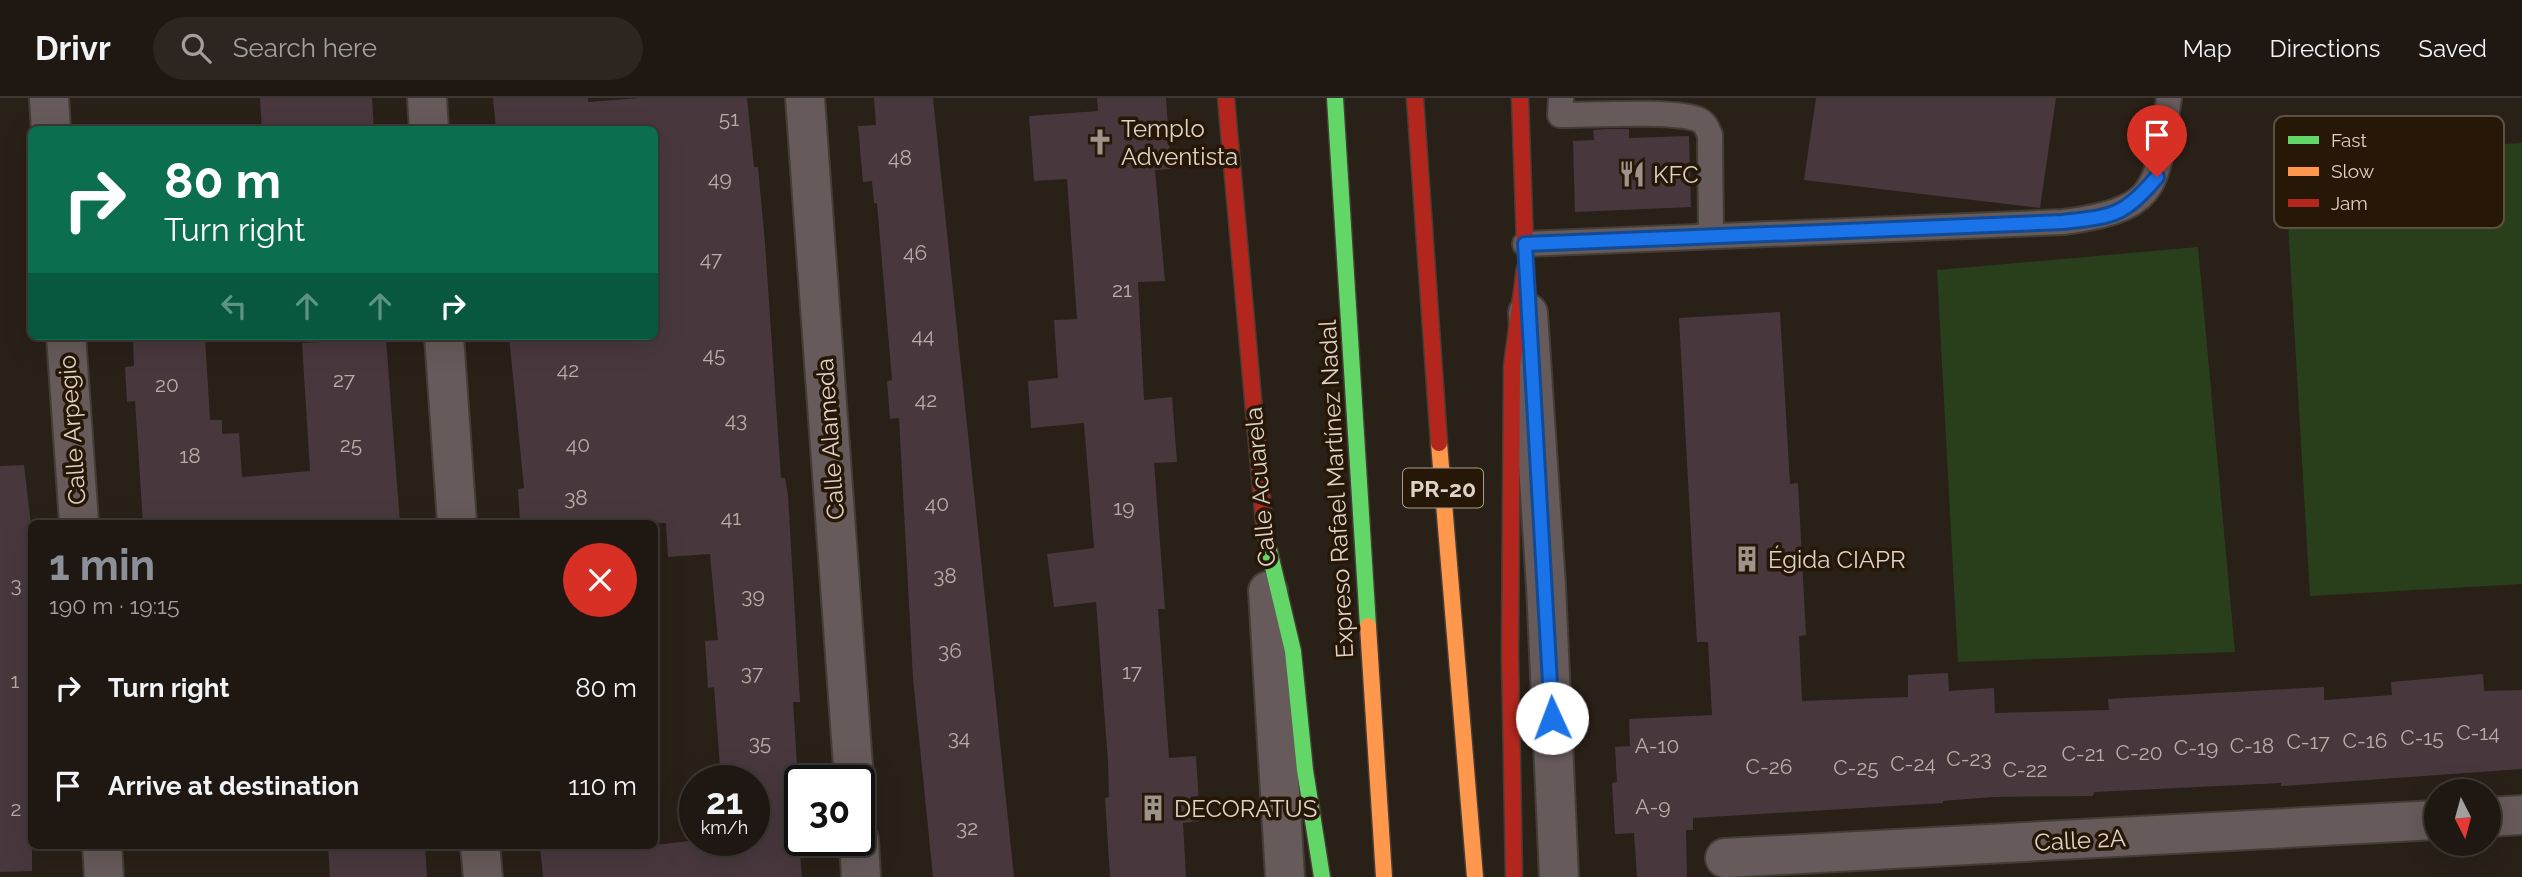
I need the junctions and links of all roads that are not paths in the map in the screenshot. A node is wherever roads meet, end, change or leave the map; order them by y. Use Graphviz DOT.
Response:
graph roads {
  1 [pos="49,98"];
  2 [pos="427,98"];
  3 [pos="805,98"];
  4 [pos="1226,98"];
  5 [pos="1335,98"];
  6 [pos="1415,98"];
  7 [pos="1520,98"];
  8 [pos="1560,98"];
  9 [pos="2169,98"];
  10 [pos="51,126"];
  11 [pos="429,126"];
  12 [pos="1711,234"];
  13 [pos="1525,256"];
  14 [pos="66,340"];
  15 [pos="444,340"];
  16 [pos="79,520"];
  17 [pos="457,520"];
  18 [pos="1265,533"];
  19 [pos="853,765"];
  20 [pos="2522,815"];
  21 [pos="2501,816"];
  22 [pos="2424,821"];
  23 [pos="102,849"];
  24 [pos="481,849"];
  25 [pos="860,856"];
  26 [pos="1724,858"];
  27 [pos="1842,865"];
  28 [pos="104,877"];
  29 [pos="483,877"];
  30 [pos="861,877"];
  31 [pos="1285,877"];
  32 [pos="1322,877"];
  33 [pos="1384,877"];
  34 [pos="1475,877"];
  35 [pos="1514,877"];
  36 [pos="1559,877"];
  1 -- 10 [label="street"];
  2 -- 11 [label="street"];
  3 -- 19 [label="street, Calle Alameda"];
  4 -- 18 [label="main road, Calle Acuarela"];
  5 -- 33 [label="main road, Expreso Rafael Martínez Nadal"];
  6 -- 34 [label="main road, PR-20"];
  7 -- 13 [label="main road"];
  8 -- 12 [label="lane"];
  9 -- 12 [label="lane"];
  12 -- 13 [label="lane"];
  13 -- 35 [label="main road"];
  13 -- 36 [label="street"];
  14 -- 16 [label="street, Calle Arpegio"];
  15 -- 17 [label="street"];
  18 -- 31 [label="street, Calle Acuarela"];
  18 -- 32 [label="main road"];
  20 -- 21 [label="street"];
  22 -- 27 [label="street, Calle 2A"];
  23 -- 28 [label="street"];
  24 -- 29 [label="street"];
  25 -- 30 [label="street"];
  26 -- 27 [label="street, Calle 2A"];
}
